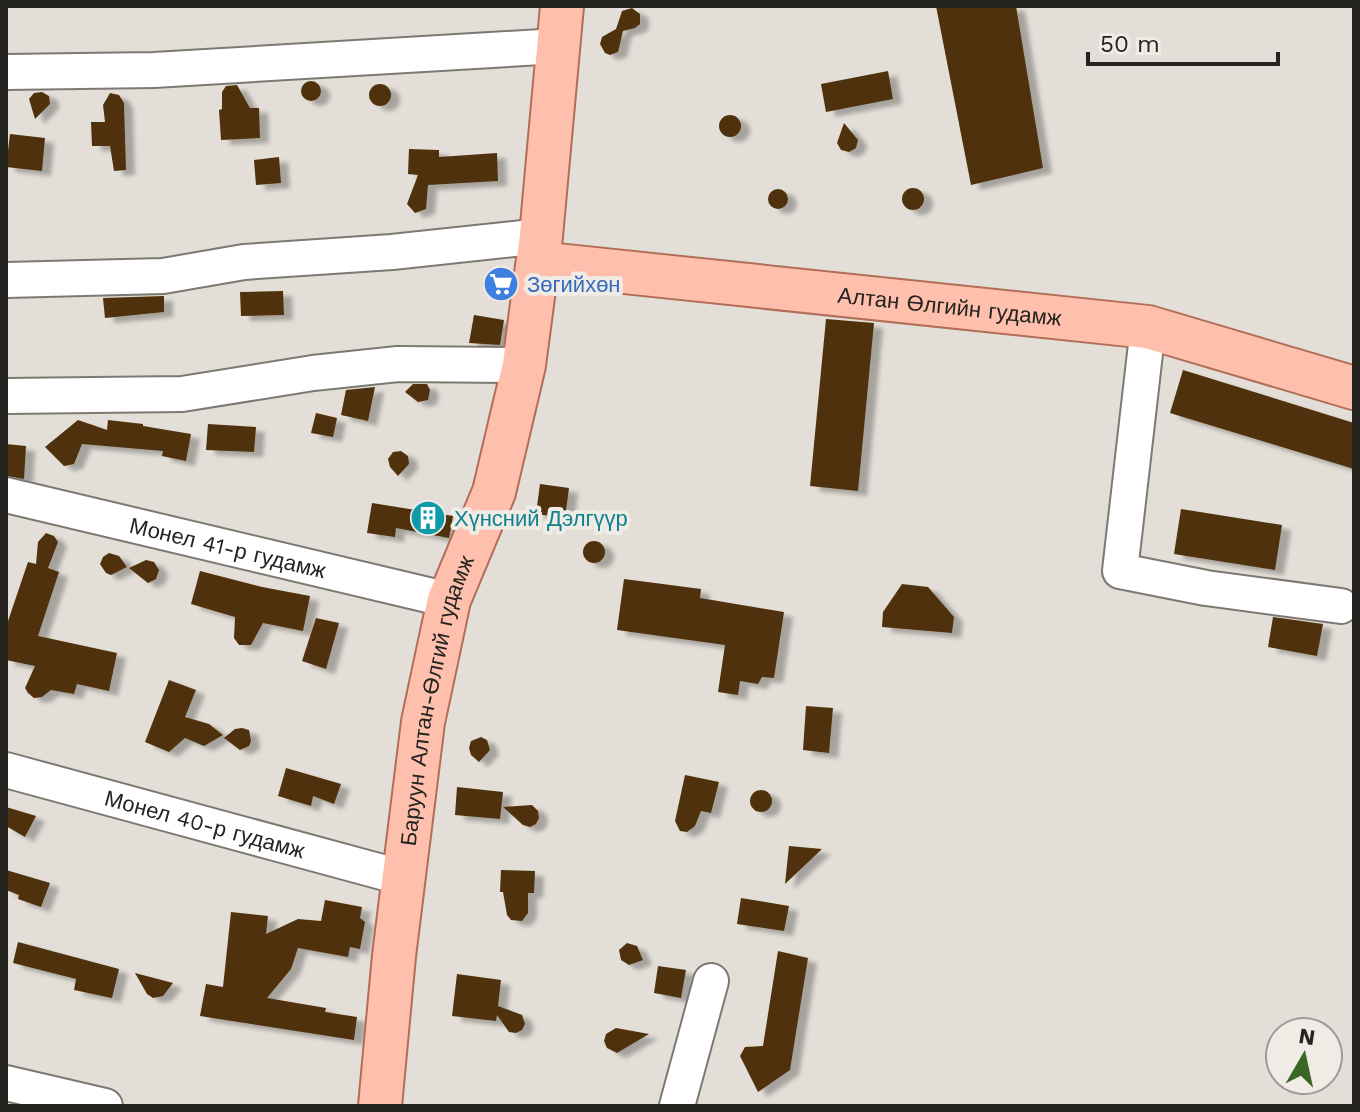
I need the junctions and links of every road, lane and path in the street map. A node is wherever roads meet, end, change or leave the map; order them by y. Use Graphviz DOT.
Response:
graph roads {
  1 [pos="560,26"];
  2 [pos="6,72"];
  3 [pos="539,249"];
  4 [pos="6,280"];
  5 [pos="1148,327"];
  6 [pos="524,365"];
  7 [pos="1354,388"];
  8 [pos="6,396"];
  9 [pos="6,495"];
  10 [pos="449,600"];
  11 [pos="1341,606"];
  12 [pos="6,770"];
  13 [pos="404,878"];
  14 [pos="711,981"];
  15 [pos="6,1083"];
  16 [pos="105,1106"];
  17 [pos="380,1106"];
  18 [pos="677,1106"];
  1 -- 2 [label="street"];
  1 -- 3 [label="main road, Баруун Алтан-Өлгий гудамж"];
  3 -- 4 [label="street"];
  3 -- 5 [label="main road, Алтан Өлгийн гудамж"];
  3 -- 6 [label="main road, Баруун Алтан-Өлгий гудамж"];
  5 -- 7 [label="main road, Алтан Өлгийн гудамж"];
  5 -- 11 [label="street"];
  6 -- 8 [label="street"];
  6 -- 10 [label="main road, Баруун Алтан-Өлгий гудамж"];
  9 -- 10 [label="street, Монел 41-р гудамж"];
  10 -- 13 [label="main road, Баруун Алтан-Өлгий гудамж"];
  12 -- 13 [label="street, Монел 40-р гудамж"];
  13 -- 17 [label="main road, Баруун Алтан-Өлгий гудамж"];
  14 -- 18 [label="street"];
  15 -- 16 [label="street"];
}
